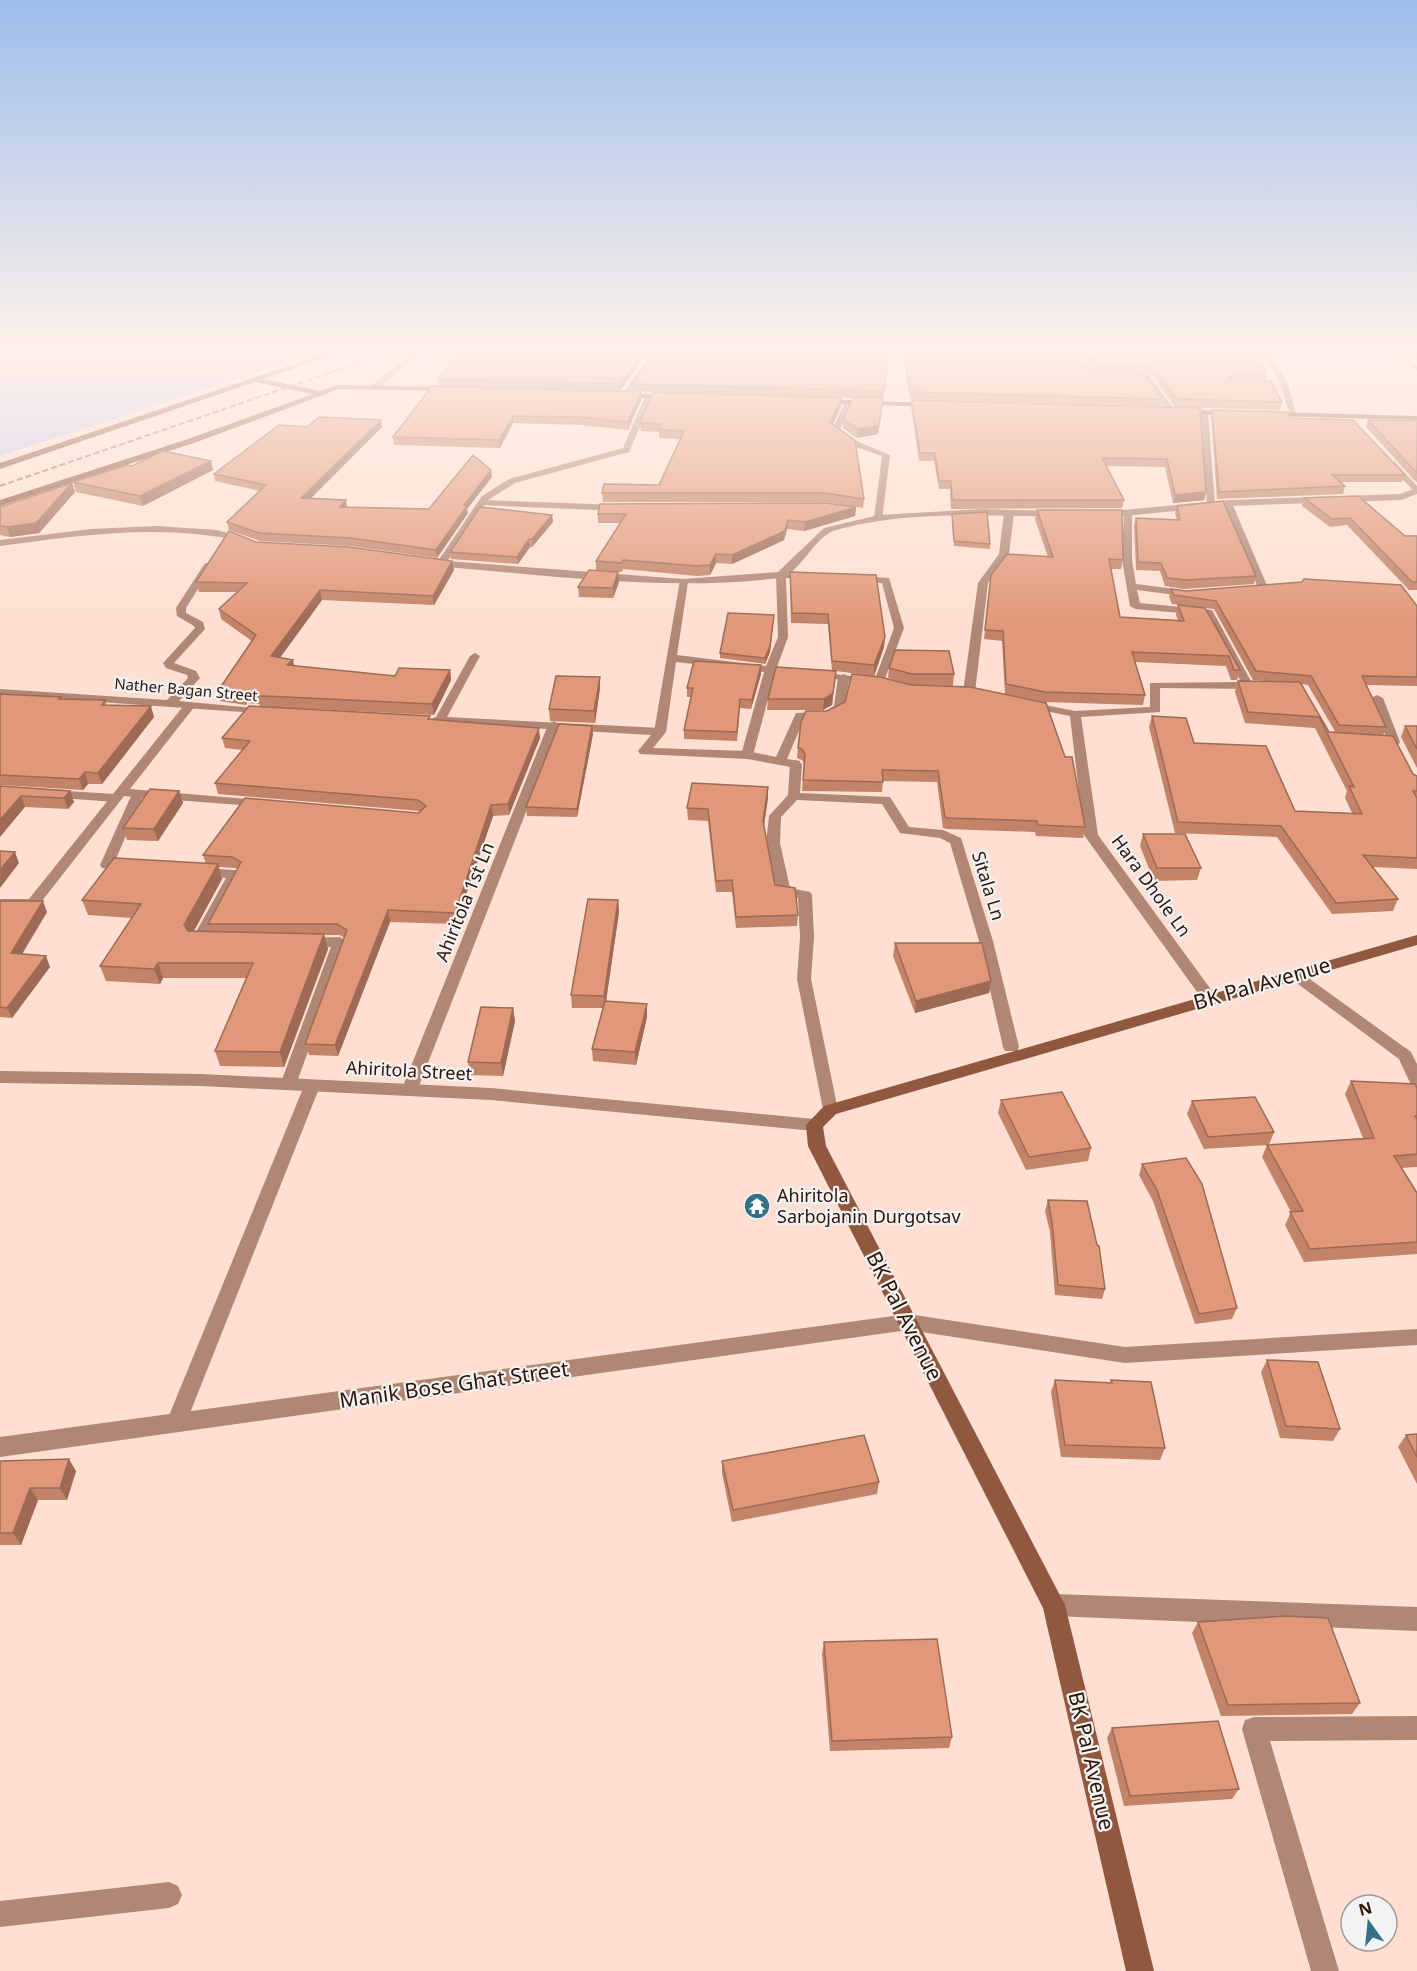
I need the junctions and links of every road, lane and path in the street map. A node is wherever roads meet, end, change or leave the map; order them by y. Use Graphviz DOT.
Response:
graph roads {
  1 [pos="74,441"];
  2 [pos="191,441"];
  3 [pos="630,441"];
  4 [pos="852,441"];
  5 [pos="1205,441"];
  6 [pos="1386,457"];
  7 [pos="0,466"];
  8 [pos="1417,491"];
  9 [pos="0,502"];
  10 [pos="482,503"];
  11 [pos="1228,503"];
  12 [pos="1211,505"];
  13 [pos="632,508"];
  14 [pos="861,512"];
  15 [pos="1009,513"];
  16 [pos="1127,513"];
  17 [pos="1062,514"];
  18 [pos="1095,514"];
  19 [pos="879,518"];
  20 [pos="228,535"];
  21 [pos="0,543"];
  22 [pos="222,545"];
  23 [pos="258,546"];
  24 [pos="215,555"];
  25 [pos="421,562"];
  26 [pos="441,564"];
  27 [pos="781,575"];
  28 [pos="816,577"];
  29 [pos="851,578"];
  30 [pos="683,582"];
  31 [pos="1132,586"];
  32 [pos="1252,589"];
  33 [pos="1207,592"];
  34 [pos="475,656"];
  35 [pos="671,658"];
  36 [pos="771,668"];
  37 [pos="844,677"];
  38 [pos="1248,685"];
  39 [pos="1270,686"];
  40 [pos="0,692"];
  41 [pos="969,692"];
  42 [pos="1377,698"];
  43 [pos="1022,703"];
  44 [pos="170,704"];
  45 [pos="189,706"];
  46 [pos="278,713"];
  47 [pos="1075,714"];
  48 [pos="416,720"];
  49 [pos="439,721"];
  50 [pos="554,725"];
  51 [pos="660,732"];
  52 [pos="1392,746"];
  53 [pos="747,755"];
  54 [pos="780,761"];
  55 [pos="34,793"];
  56 [pos="138,794"];
  57 [pos="118,795"];
  58 [pos="794,796"];
  59 [pos="268,805"];
  60 [pos="142,867"];
  61 [pos="188,871"];
  62 [pos="0,903"];
  63 [pos="1417,940"];
  64 [pos="219,942"];
  65 [pos="295,943"];
  66 [pos="1295,975"];
  67 [pos="1210,999"];
  68 [pos="1011,1047"];
  69 [pos="0,1077"];
  70 [pos="1417,1081"];
  71 [pos="288,1085"];
  72 [pos="312,1086"];
  73 [pos="409,1092"];
  74 [pos="822,1117"];
  75 [pos="908,1322"];
  76 [pos="1417,1337"];
  77 [pos="176,1423"];
  78 [pos="3,1451"];
  79 [pos="1054,1605"];
  80 [pos="1417,1619"];
  81 [pos="1417,1728"];
  82 [pos="169,1895"];
  83 [pos="0,1914"];
  84 [pos="1140,1971"];
  85 [pos="1325,1971"];
  1 -- 7 [label="main road"];
  2 -- 9 [label="main road"];
  3 -- 10 [label="street"];
  4 -- 19 [label="street"];
  5 -- 12 [label="street"];
  6 -- 8 [label="street"];
  8 -- 11 [label="street"];
  10 -- 13 [label="street"];
  10 -- 26 [label="street"];
  11 -- 12 [label="street"];
  11 -- 32 [label="street"];
  12 -- 16 [label="street"];
  14 -- 19 [label="street"];
  15 -- 17 [label="street"];
  15 -- 19 [label="street"];
  15 -- 41 [label="street"];
  16 -- 18 [label="street"];
  16 -- 31 [label="street"];
  19 -- 27 [label="street"];
  20 -- 21 [label="street"];
  20 -- 22 [label="street"];
  20 -- 23 [label="street"];
  24 -- 44 [label="street"];
  25 -- 26 [label="street"];
  26 -- 30 [label="street"];
  27 -- 28 [label="street"];
  27 -- 30 [label="street"];
  27 -- 36 [label="street"];
  29 -- 37 [label="street"];
  30 -- 35 [label="street"];
  31 -- 33 [label="street"];
  31 -- 38 [label="street"];
  34 -- 49 [label="street"];
  35 -- 36 [label="street"];
  35 -- 51 [label="street"];
  36 -- 37 [label="street"];
  36 -- 53 [label="street"];
  37 -- 54 [label="street"];
  38 -- 39 [label="street"];
  38 -- 47 [label="street"];
  40 -- 44 [label="street, Nather Bagan Street"];
  42 -- 52 [label="street"];
  43 -- 47 [label="street"];
  44 -- 45 [label="street, Nather Bagan Street"];
  45 -- 46 [label="street, Nather Bagan Street"];
  45 -- 57 [label="street"];
  47 -- 67 [label="street, Hara Dhole Ln"];
  48 -- 49 [label="street"];
  49 -- 50 [label="street"];
  50 -- 51 [label="street"];
  50 -- 73 [label="street, Ahiritola 1st Ln"];
  51 -- 53 [label="street"];
  53 -- 54 [label="street"];
  54 -- 58 [label="street"];
  55 -- 57 [label="street"];
  56 -- 57 [label="street"];
  56 -- 59 [label="street"];
  56 -- 60 [label="street"];
  57 -- 62 [label="street"];
  58 -- 68 [label="street, Sitala Ln"];
  58 -- 74 [label="street"];
  61 -- 64 [label="street"];
  63 -- 66 [label="main road, BK Pal Avenue"];
  65 -- 71 [label="street"];
  66 -- 67 [label="main road, BK Pal Avenue"];
  66 -- 70 [label="street"];
  67 -- 74 [label="main road, BK Pal Avenue"];
  69 -- 71 [label="street, Ahiritola Street"];
  71 -- 72 [label="street, Ahiritola Street"];
  72 -- 73 [label="street, Ahiritola Street"];
  72 -- 77 [label="street"];
  73 -- 74 [label="street, Ahiritola Street"];
  74 -- 75 [label="main road, BK Pal Avenue"];
  75 -- 76 [label="street, Manik Bose Ghat Street"];
  75 -- 77 [label="street, Manik Bose Ghat Street"];
  75 -- 79 [label="main road, BK Pal Avenue"];
  77 -- 78 [label="street, Manik Bose Ghat Street"];
  79 -- 80 [label="street"];
  79 -- 84 [label="main road, BK Pal Avenue"];
  81 -- 85 [label="street"];
  82 -- 83 [label="street"];
}
